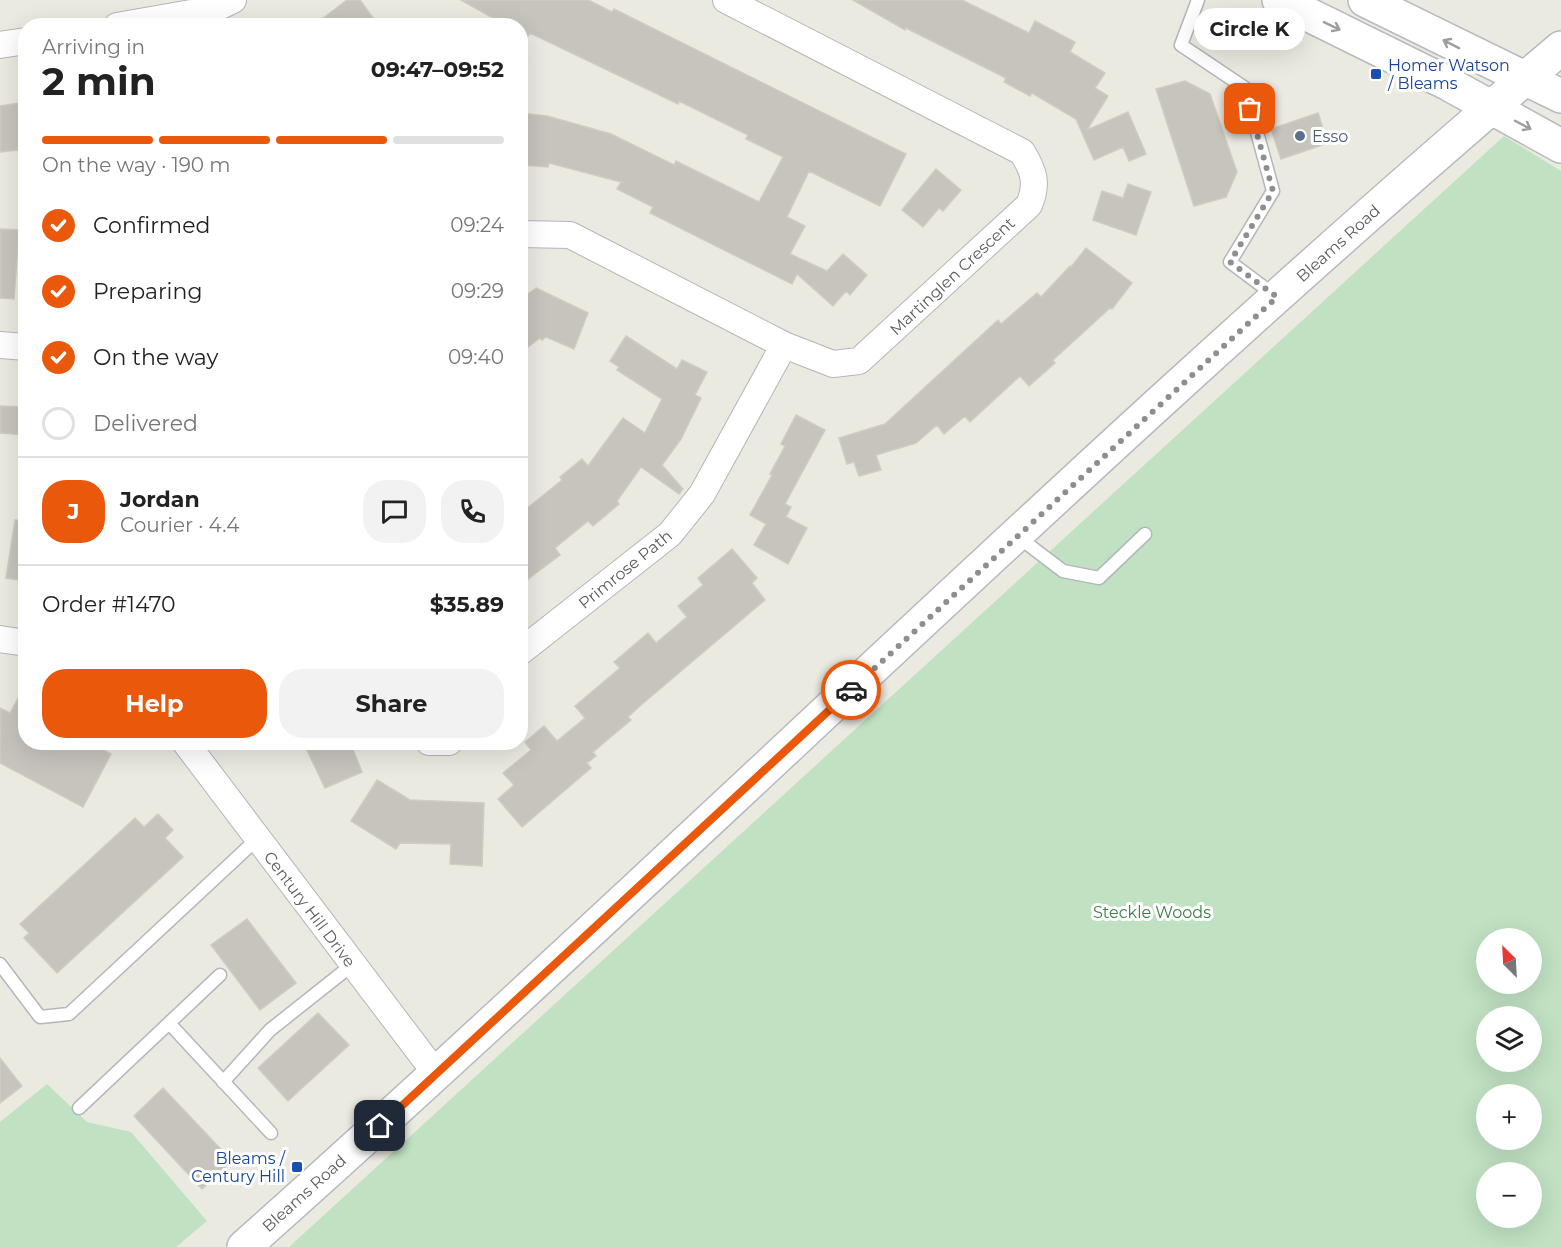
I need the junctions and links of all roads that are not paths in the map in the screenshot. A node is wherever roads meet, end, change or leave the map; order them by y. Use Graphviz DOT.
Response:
graph roads {
  1 [pos="233,0"];
  2 [pos="726,0"];
  3 [pos="1198,0"];
  4 [pos="1279,0"];
  5 [pos="1365,0"];
  6 [pos="163,18"];
  7 [pos="18,42"];
  8 [pos="0,45"];
  9 [pos="1561,48"];
  10 [pos="1525,78"];
  11 [pos="1561,96"];
  12 [pos="1490,108"];
  13 [pos="1561,146"];
  14 [pos="528,234"];
  15 [pos="1277,297"];
  16 [pos="0,345"];
  17 [pos="784,345"];
  18 [pos="18,346"];
  19 [pos="1145,534"];
  20 [pos="1016,535"];
  21 [pos="0,639"];
  22 [pos="18,642"];
  23 [pos="528,646"];
  24 [pos="191,750"];
  25 [pos="257,839"];
  26 [pos="0,964"];
  27 [pos="352,965"];
  28 [pos="220,975"];
  29 [pos="169,1023"];
  30 [pos="437,1076"];
  31 [pos="223,1082"];
  32 [pos="79,1108"];
  33 [pos="271,1133"];
  34 [pos="244,1247"];
  1 -- 6 [label="street"];
  2 -- 17 [label="street, Martinglen Crescent"];
  3 -- 15 [label="lane"];
  4 -- 12 [label="main road, one-way"];
  10 -- 5 [label="main road, one-way"];
  7 -- 8 [label="street"];
  9 -- 10 [label="main road, Bleams Road"];
  10 -- 11 [label="main road"];
  10 -- 12 [label="main road, Bleams Road"];
  12 -- 13 [label="main road, one-way"];
  12 -- 15 [label="main road, Bleams Road"];
  14 -- 17 [label="street, Martinglen Crescent"];
  15 -- 20 [label="main road, Bleams Road"];
  16 -- 18 [label="street"];
  17 -- 23 [label="street, Primrose Path"];
  19 -- 20 [label="lane"];
  20 -- 30 [label="main road, Bleams Road"];
  21 -- 22 [label="street"];
  24 -- 25 [label="street, Century Hill Drive"];
  25 -- 26 [label="lane"];
  25 -- 27 [label="street, Century Hill Drive"];
  27 -- 30 [label="street, Century Hill Drive"];
  27 -- 31 [label="lane"];
  28 -- 29 [label="lane"];
  29 -- 31 [label="lane"];
  29 -- 32 [label="lane"];
  30 -- 34 [label="main road, Bleams Road"];
  31 -- 33 [label="lane"];
}
